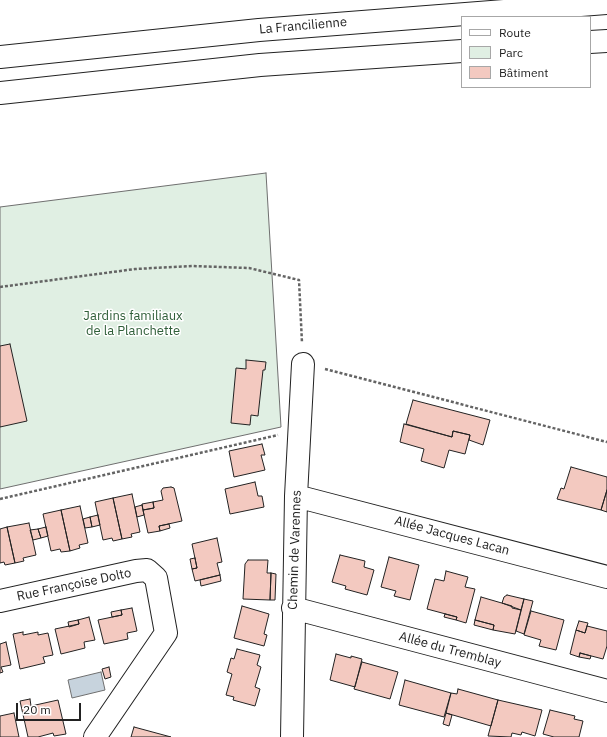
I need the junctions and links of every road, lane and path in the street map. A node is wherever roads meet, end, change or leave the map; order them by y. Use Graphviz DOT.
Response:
graph roads {
  1 [pos="607,3"];
  2 [pos="607,41"];
  3 [pos="591,42"];
  4 [pos="461,51"];
  5 [pos="0,57"];
  6 [pos="0,93"];
  7 [pos="0,287"];
  8 [pos="303,364"];
  9 [pos="300,430"];
  10 [pos="607,442"];
  11 [pos="296,496"];
  12 [pos="0,500"];
  13 [pos="607,577"];
  14 [pos="0,601"];
  15 [pos="294,608"];
  16 [pos="607,691"];
  17 [pos="95,737"];
  18 [pos="292,737"];
  1 -- 5 [label="main road, La Francilienne"];
  2 -- 3 [label="main road"];
  4 -- 6 [label="main road"];
  7 -- 8 [label="path"];
  8 -- 9 [label="main road, Chemin de Varennes"];
  8 -- 10 [label="path"];
  9 -- 11 [label="main road, Chemin de Varennes"];
  9 -- 12 [label="path"];
  11 -- 13 [label="main road, Allée Jacques Lacan"];
  11 -- 15 [label="main road, Chemin de Varennes"];
  14 -- 17 [label="main road, Rue Françoise Dolto"];
  15 -- 16 [label="main road, Allée du Tremblay"];
  15 -- 18 [label="main road, Chemin de Varennes"];
}
